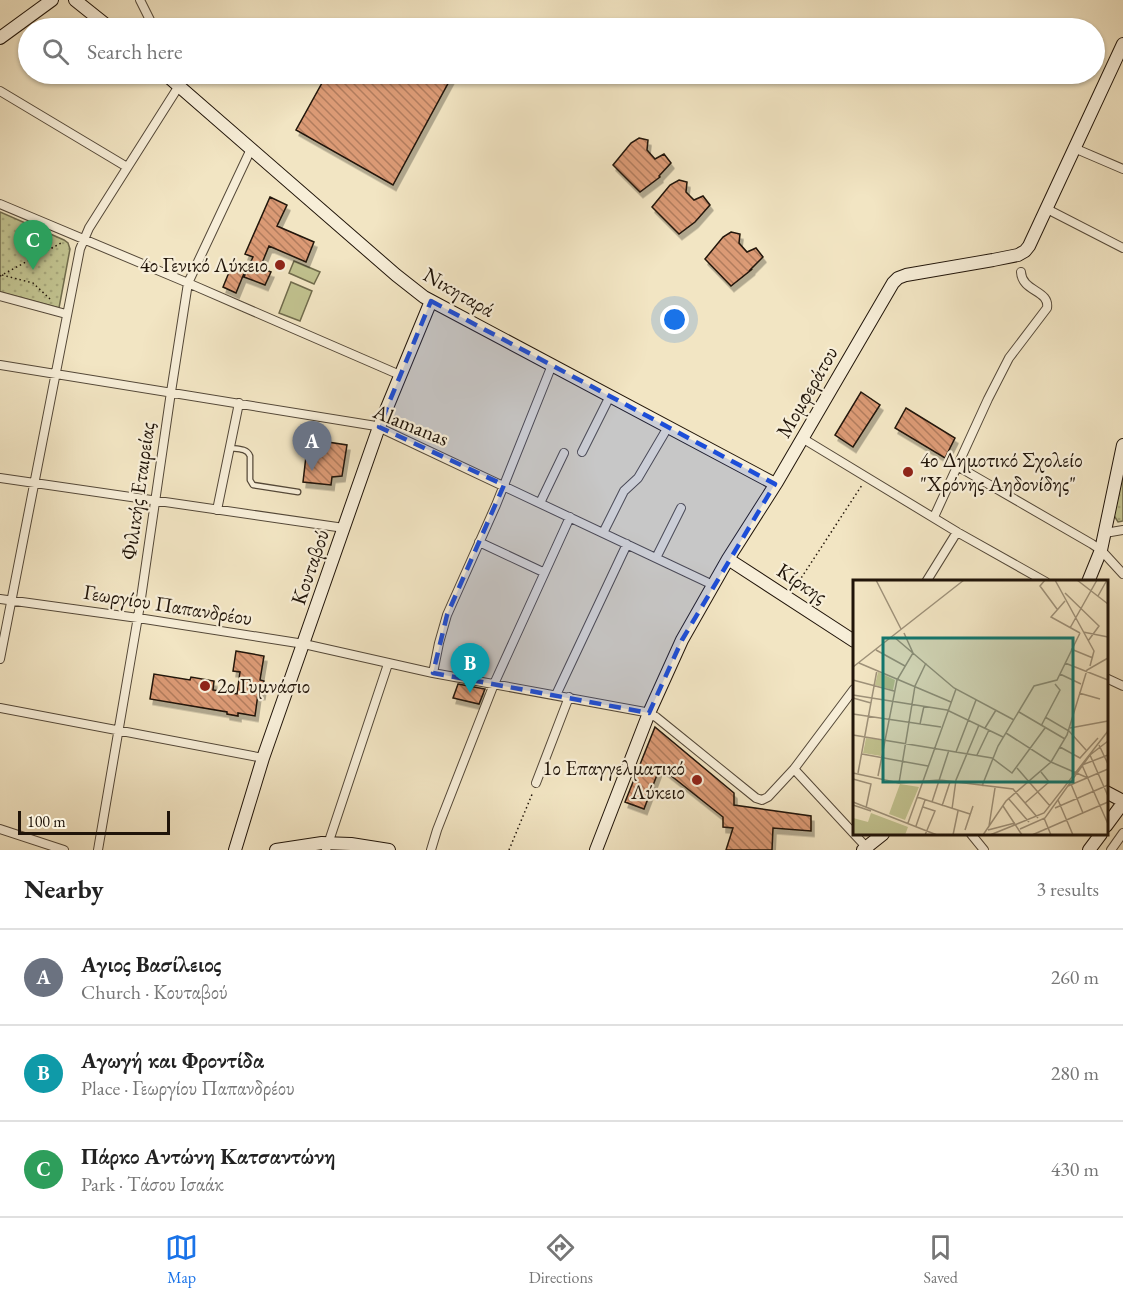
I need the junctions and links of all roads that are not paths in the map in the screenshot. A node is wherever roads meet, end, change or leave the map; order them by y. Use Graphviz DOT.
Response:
graph roads {
  1 [pos="51,0"];
  2 [pos="75,0"];
  3 [pos="140,0"];
  4 [pos="27,18"];
  5 [pos="98,18"];
  6 [pos="149,18"];
  7 [pos="18,25"];
  8 [pos="0,38"];
  9 [pos="1123,44"];
  10 [pos="1118,64"];
  11 [pos="175,84"];
  12 [pos="181,84"];
  13 [pos="0,91"];
  14 [pos="1074,148"];
  15 [pos="251,149"];
  16 [pos="127,167"];
  17 [pos="1123,169"];
  18 [pos="0,204"];
  19 [pos="1047,209"];
  20 [pos="78,238"];
  21 [pos="1123,248"];
  22 [pos="1021,272"];
  23 [pos="188,283"];
  24 [pos="0,296"];
  25 [pos="431,301"];
  26 [pos="66,314"];
  27 [pos="0,365"];
  28 [pos="552,365"];
  29 [pos="55,374"];
  30 [pos="400,375"];
  31 [pos="171,392"];
  32 [pos="610,396"];
  33 [pos="239,403"];
  34 [pos="379,427"];
  35 [pos="668,427"];
  36 [pos="802,438"];
  37 [pos="1123,445"];
  38 [pos="230,448"];
  39 [pos="582,452"];
  40 [pos="564,453"];
  41 [pos="957,466"];
  42 [pos="0,478"];
  43 [pos="34,483"];
  44 [pos="775,484"];
  45 [pos="504,485"];
  46 [pos="298,492"];
  47 [pos="155,501"];
  48 [pos="540,503"];
  49 [pos="681,508"];
  50 [pos="217,510"];
  51 [pos="570,517"];
  52 [pos="934,517"];
  53 [pos="344,528"];
  54 [pos="1123,530"];
  55 [pos="957,532"];
  56 [pos="603,533"];
  57 [pos="1105,533"];
  58 [pos="479,543"];
  59 [pos="627,544"];
  60 [pos="1097,547"];
  61 [pos="656,558"];
  62 [pos="728,559"];
  63 [pos="543,572"];
  64 [pos="1123,574"];
  65 [pos="927,580"];
  66 [pos="1042,580"];
  67 [pos="1089,580"];
  68 [pos="713,585"];
  69 [pos="0,598"];
  70 [pos="11,600"];
  71 [pos="138,618"];
  72 [pos="853,640"];
  73 [pos="303,644"];
  74 [pos="0,659"];
  75 [pos="388,664"];
  76 [pos="433,673"];
  77 [pos="1108,679"];
  78 [pos="494,684"];
  79 [pos="1123,687"];
  80 [pos="853,692"];
  81 [pos="556,695"];
  82 [pos="569,697"];
  83 [pos="0,708"];
  84 [pos="649,713"];
  85 [pos="119,731"];
  86 [pos="263,758"];
  87 [pos="794,769"];
  88 [pos="536,783"];
  89 [pos="1108,793"];
  90 [pos="1123,802"];
  91 [pos="1108,824"];
  92 [pos="0,829"];
  93 [pos="1123,833"];
  94 [pos="853,835"];
  95 [pos="853,835"];
  96 [pos="882,835"];
  97 [pos="972,835"];
  98 [pos="1100,835"];
  99 [pos="328,847"];
  100 [pos="866,849"];
  101 [pos="64,850"];
  102 [pos="98,850"];
  103 [pos="235,850"];
  104 [pos="276,850"];
  105 [pos="389,850"];
  106 [pos="431,850"];
  107 [pos="596,850"];
  108 [pos="984,850"];
  109 [pos="1089,850"];
  110 [pos="1111,850"];
  1 -- 4 [label="street"];
  2 -- 5 [label="street"];
  3 -- 6 [label="street"];
  7 -- 8 [label="street"];
  9 -- 10 [label="street, Μομφεράτου"];
  10 -- 14 [label="street, Μομφεράτου"];
  11 -- 16 [label="street"];
  12 -- 15 [label="street, Νικηταρά"];
  13 -- 16 [label="street"];
  14 -- 17 [label="street"];
  14 -- 19 [label="street, Μομφεράτου"];
  15 -- 23 [label="street, Φιλικής Εταιρείας"];
  15 -- 25 [label="street, Νικηταρά"];
  16 -- 20 [label="street"];
  18 -- 20 [label="street"];
  19 -- 21 [label="street"];
  19 -- 36 [label="street, Μομφεράτου"];
  20 -- 23 [label="street"];
  20 -- 26 [label="street"];
  22 -- 41 [label="street"];
  23 -- 30 [label="street"];
  23 -- 31 [label="street, Φιλικής Εταιρείας"];
  24 -- 26 [label="street"];
  25 -- 28 [label="street, Νικηταρά"];
  25 -- 30 [label="street, Κουταβού"];
  26 -- 29 [label="street"];
  27 -- 29 [label="street, Alamanas"];
  28 -- 32 [label="street, Νικηταρά"];
  28 -- 45 [label="street"];
  29 -- 31 [label="street, Alamanas"];
  29 -- 43 [label="street"];
  30 -- 34 [label="street, Κουταβού"];
  31 -- 33 [label="street, Alamanas"];
  31 -- 47 [label="street, Φιλικής Εταιρείας"];
  32 -- 35 [label="street, Νικηταρά"];
  32 -- 39 [label="street"];
  33 -- 34 [label="street, Alamanas"];
  33 -- 38 [label="street"];
  34 -- 45 [label="street, Alamanas"];
  34 -- 53 [label="street, Κουταβού"];
  35 -- 44 [label="street, Νικηταρά"];
  35 -- 56 [label="street"];
  36 -- 44 [label="street, Μομφεράτου"];
  36 -- 52 [label="street"];
  37 -- 57 [label="street"];
  38 -- 46 [label="lane"];
  38 -- 50 [label="street"];
  40 -- 48 [label="street"];
  41 -- 52 [label="street"];
  41 -- 60 [label="street"];
  42 -- 43 [label="street"];
  43 -- 47 [label="street"];
  43 -- 70 [label="street"];
  44 -- 62 [label="street, Μομφεράτου"];
  45 -- 48 [label="street, Alamanas"];
  45 -- 58 [label="street"];
  47 -- 50 [label="street"];
  47 -- 71 [label="street, Φιλικής Εταιρείας"];
  48 -- 51 [label="street, Alamanas"];
  49 -- 61 [label="street"];
  50 -- 53 [label="street"];
  51 -- 56 [label="street, Alamanas"];
  51 -- 63 [label="street"];
  52 -- 55 [label="street"];
  53 -- 73 [label="street, Κουταβού"];
  54 -- 57 [label="street"];
  55 -- 65 [label="street"];
  55 -- 66 [label="street"];
  56 -- 59 [label="street, Alamanas"];
  57 -- 60 [label="street"];
  58 -- 63 [label="street"];
  58 -- 76 [label="street"];
  59 -- 61 [label="street, Alamanas"];
  59 -- 81 [label="street"];
  60 -- 64 [label="street"];
  60 -- 67 [label="street"];
  61 -- 68 [label="street, Alamanas"];
  62 -- 68 [label="street, Μομφεράτου"];
  62 -- 72 [label="street, Κίρκης"];
  63 -- 78 [label="street"];
  68 -- 84 [label="street, Μομφεράτου"];
  69 -- 70 [label="street, Γεωργίου Παπανδρέου"];
  70 -- 71 [label="street, Γεωργίου Παπανδρέου"];
  70 -- 74 [label="street"];
  71 -- 73 [label="street, Γεωργίου Παπανδρέου"];
  71 -- 85 [label="street, Φιλικής Εταιρείας"];
  73 -- 75 [label="street, Γεωργίου Παπανδρέου"];
  73 -- 86 [label="street, Κουταβού"];
  75 -- 76 [label="street, Γεωργίου Παπανδρέου"];
  75 -- 99 [label="street"];
  76 -- 78 [label="street, Γεωργίου Παπανδρέου"];
  77 -- 79 [label="street"];
  78 -- 81 [label="street, Γεωργίου Παπανδρέου"];
  78 -- 106 [label="street"];
  80 -- 87 [label="street"];
  81 -- 82 [label="street, Γεωργίου Παπανδρέου"];
  82 -- 84 [label="street, Γεωργίου Παπανδρέου"];
  82 -- 88 [label="street"];
  83 -- 85 [label="street"];
  84 -- 87 [label="street, Γεωργίου Παπανδρέου"];
  84 -- 107 [label="street, Μομφεράτου"];
  85 -- 86 [label="street"];
  85 -- 102 [label="street, Φιλικής Εταιρείας"];
  86 -- 103 [label="street, Κουταβού"];
  87 -- 95 [label="street"];
  89 -- 90 [label="street"];
  90 -- 91 [label="street"];
  92 -- 101 [label="street"];
  93 -- 110 [label="street"];
  94 -- 100 [label="street"];
  96 -- 100 [label="street"];
  97 -- 108 [label="street"];
  98 -- 109 [label="street"];
  99 -- 104 [label="street"];
  99 -- 105 [label="street"];
}
